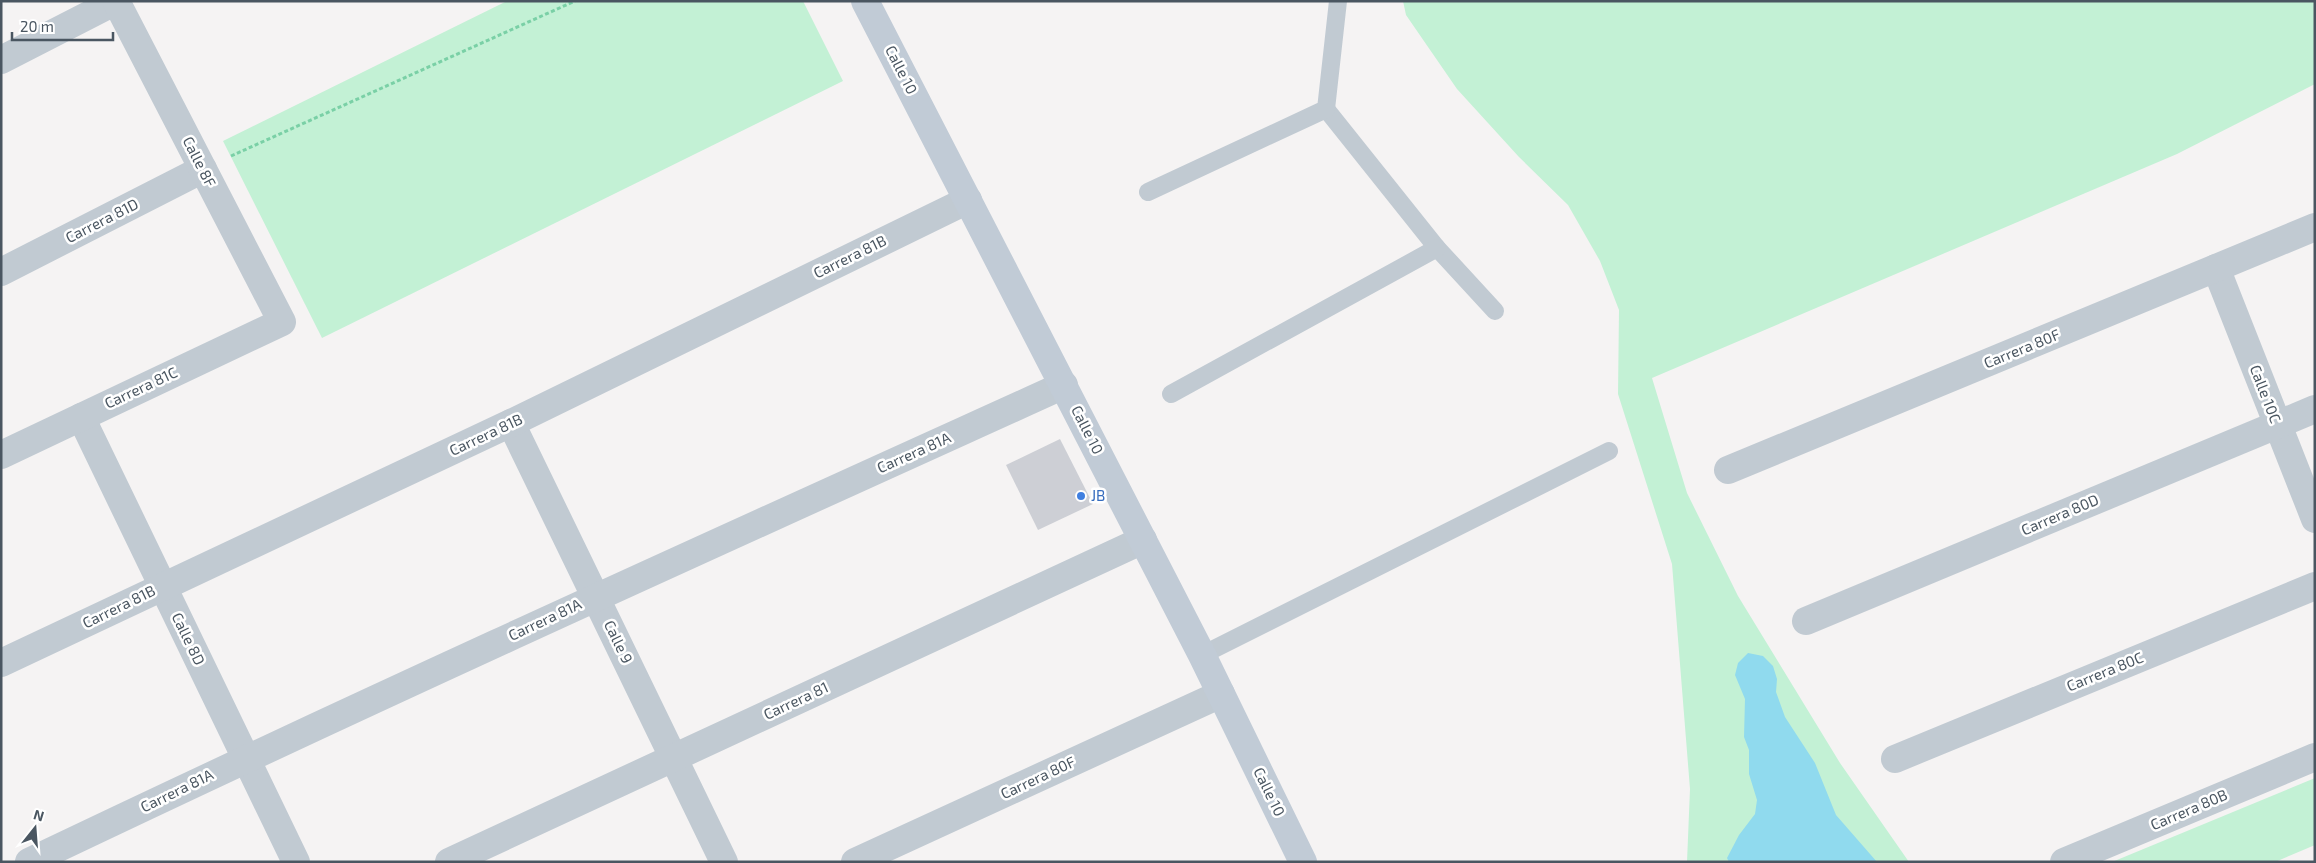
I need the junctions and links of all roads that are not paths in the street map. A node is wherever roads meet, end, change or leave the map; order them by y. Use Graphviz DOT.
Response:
graph roads {
  1 [pos="116,1"];
  2 [pos="865,1"];
  3 [pos="1338,1"];
  4 [pos="1,60"];
  5 [pos="1326,109"];
  6 [pos="203,169"];
  7 [pos="1148,192"];
  8 [pos="968,200"];
  9 [pos="2315,227"];
  10 [pos="1437,248"];
  11 [pos="2216,268"];
  12 [pos="1,272"];
  13 [pos="1495,311"];
  14 [pos="282,322"];
  15 [pos="1064,386"];
  16 [pos="1171,394"];
  17 [pos="2315,409"];
  18 [pos="81,417"];
  19 [pos="511,423"];
  20 [pos="2278,425"];
  21 [pos="1609,451"];
  22 [pos="1,455"];
  23 [pos="1728,470"];
  24 [pos="2315,519"];
  25 [pos="1143,540"];
  26 [pos="162,586"];
  27 [pos="2315,586"];
  28 [pos="596,597"];
  29 [pos="1806,621"];
  30 [pos="1202,655"];
  31 [pos="1,664"];
  32 [pos="1221,694"];
  33 [pos="246,758"];
  34 [pos="673,758"];
  35 [pos="2315,758"];
  36 [pos="1895,759"];
  37 [pos="29,862"];
  38 [pos="296,862"];
  39 [pos="449,862"];
  40 [pos="724,862"];
  41 [pos="855,862"];
  42 [pos="1303,862"];
  43 [pos="2064,862"];
  1 -- 4 [label="street"];
  1 -- 6 [label="street, Calle 8F"];
  2 -- 8 [label="street, Calle 10"];
  3 -- 5 [label="lane"];
  5 -- 7 [label="lane"];
  5 -- 10 [label="lane"];
  6 -- 12 [label="street, Carrera 81D"];
  6 -- 14 [label="street, Calle 8F"];
  8 -- 15 [label="street, Calle 10"];
  8 -- 19 [label="street, Carrera 81B"];
  9 -- 11 [label="street, Carrera 80F"];
  10 -- 13 [label="lane"];
  10 -- 16 [label="lane"];
  11 -- 20 [label="street, Calle 10C"];
  11 -- 23 [label="street, Carrera 80F"];
  14 -- 18 [label="street, Carrera 81C"];
  15 -- 25 [label="street, Calle 10"];
  15 -- 28 [label="street, Carrera 81A"];
  17 -- 20 [label="street, Carrera 80D"];
  18 -- 22 [label="street, Carrera 81C"];
  18 -- 26 [label="street, Calle 8D"];
  19 -- 26 [label="street, Carrera 81B"];
  19 -- 28 [label="street, Calle 9"];
  20 -- 24 [label="street, Calle 10C"];
  20 -- 29 [label="street, Carrera 80D"];
  21 -- 30 [label="lane"];
  25 -- 30 [label="street, Calle 10"];
  25 -- 34 [label="street, Carrera 81"];
  26 -- 31 [label="street, Carrera 81B"];
  26 -- 33 [label="street, Calle 8D"];
  27 -- 36 [label="street, Carrera 80C"];
  28 -- 33 [label="street, Carrera 81A"];
  28 -- 34 [label="street, Calle 9"];
  30 -- 32 [label="street, Calle 10"];
  32 -- 41 [label="street, Carrera 80F"];
  32 -- 42 [label="street, Calle 10"];
  33 -- 37 [label="street, Carrera 81A"];
  33 -- 38 [label="street, Calle 8D"];
  34 -- 39 [label="street, Carrera 81"];
  34 -- 40 [label="street, Calle 9"];
  35 -- 43 [label="street, Carrera 80B"];
}
